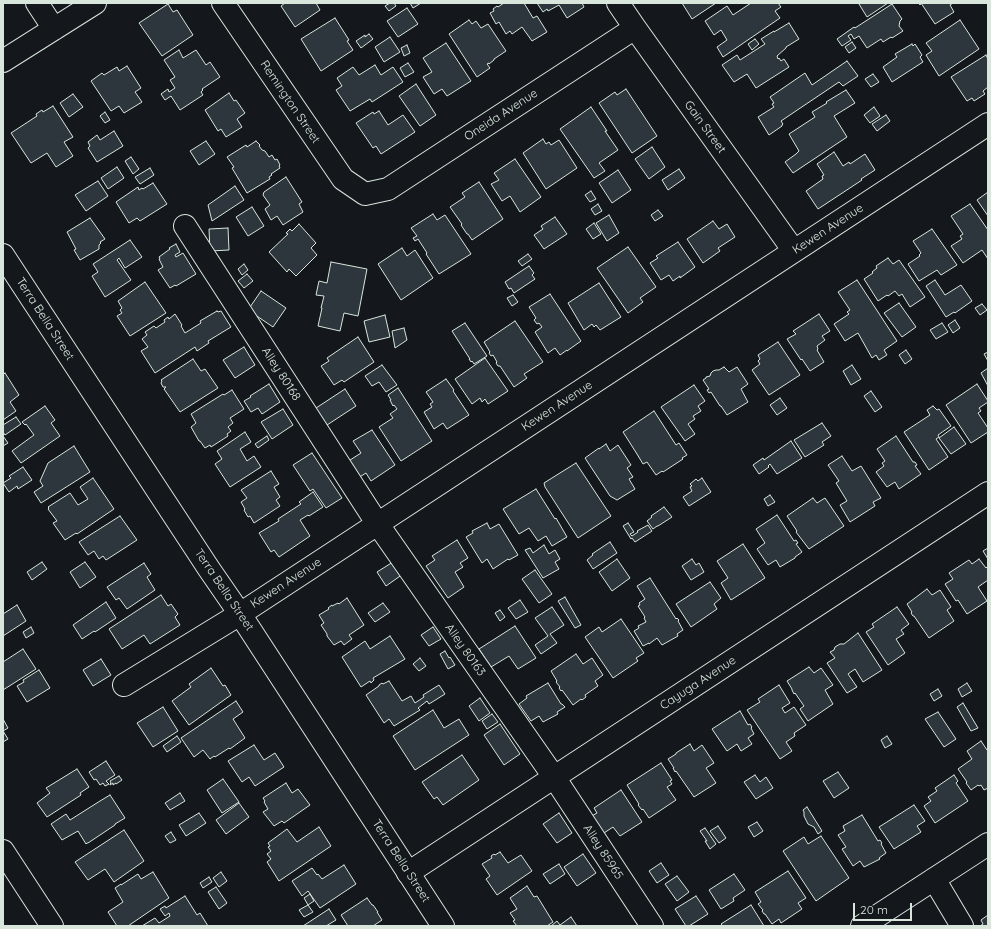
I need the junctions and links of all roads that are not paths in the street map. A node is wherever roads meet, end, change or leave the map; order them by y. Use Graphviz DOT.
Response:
graph roads {
  1 [pos="37,3"];
  2 [pos="95,3"];
  3 [pos="223,3"];
  4 [pos="618,3"];
  5 [pos="635,28"];
  6 [pos="54,29"];
  7 [pos="3,61"];
  8 [pos="988,124"];
  9 [pos="364,194"];
  10 [pos="185,226"];
  11 [pos="794,251"];
  12 [pos="3,255"];
  13 [pos="988,493"];
  14 [pos="377,523"];
  15 [pos="240,614"];
  16 [pos="124,685"];
  17 [pos="554,777"];
  18 [pos="988,844"];
  19 [pos="3,851"];
  20 [pos="408,873"];
  21 [pos="934,879"];
  22 [pos="52,926"];
  23 [pos="443,926"];
  24 [pos="652,926"];
  25 [pos="862,926"];
  26 [pos="962,926"];
  1 -- 6 [label="street"];
  2 -- 6 [label="street"];
  3 -- 9 [label="street, Remington Street"];
  4 -- 5 [label="street, Gain Street"];
  5 -- 9 [label="street, Oneida Avenue"];
  5 -- 11 [label="street, Gain Street"];
  6 -- 7 [label="street"];
  8 -- 11 [label="street, Kewen Avenue"];
  10 -- 14 [label="street, Alley 80168"];
  11 -- 14 [label="street, Kewen Avenue"];
  12 -- 15 [label="street, Terra Bella Street"];
  13 -- 17 [label="street, Cayuga Avenue"];
  14 -- 15 [label="street, Kewen Avenue"];
  14 -- 17 [label="street, Alley 80163"];
  15 -- 16 [label="street, Kewen Avenue"];
  15 -- 20 [label="street, Terra Bella Street"];
  17 -- 20 [label="street, Cayuga Avenue"];
  17 -- 24 [label="street, Alley 85965"];
  18 -- 21 [label="street"];
  19 -- 22 [label="street"];
  20 -- 23 [label="street, Terra Bella Street"];
  21 -- 25 [label="street"];
  21 -- 26 [label="street"];
}
